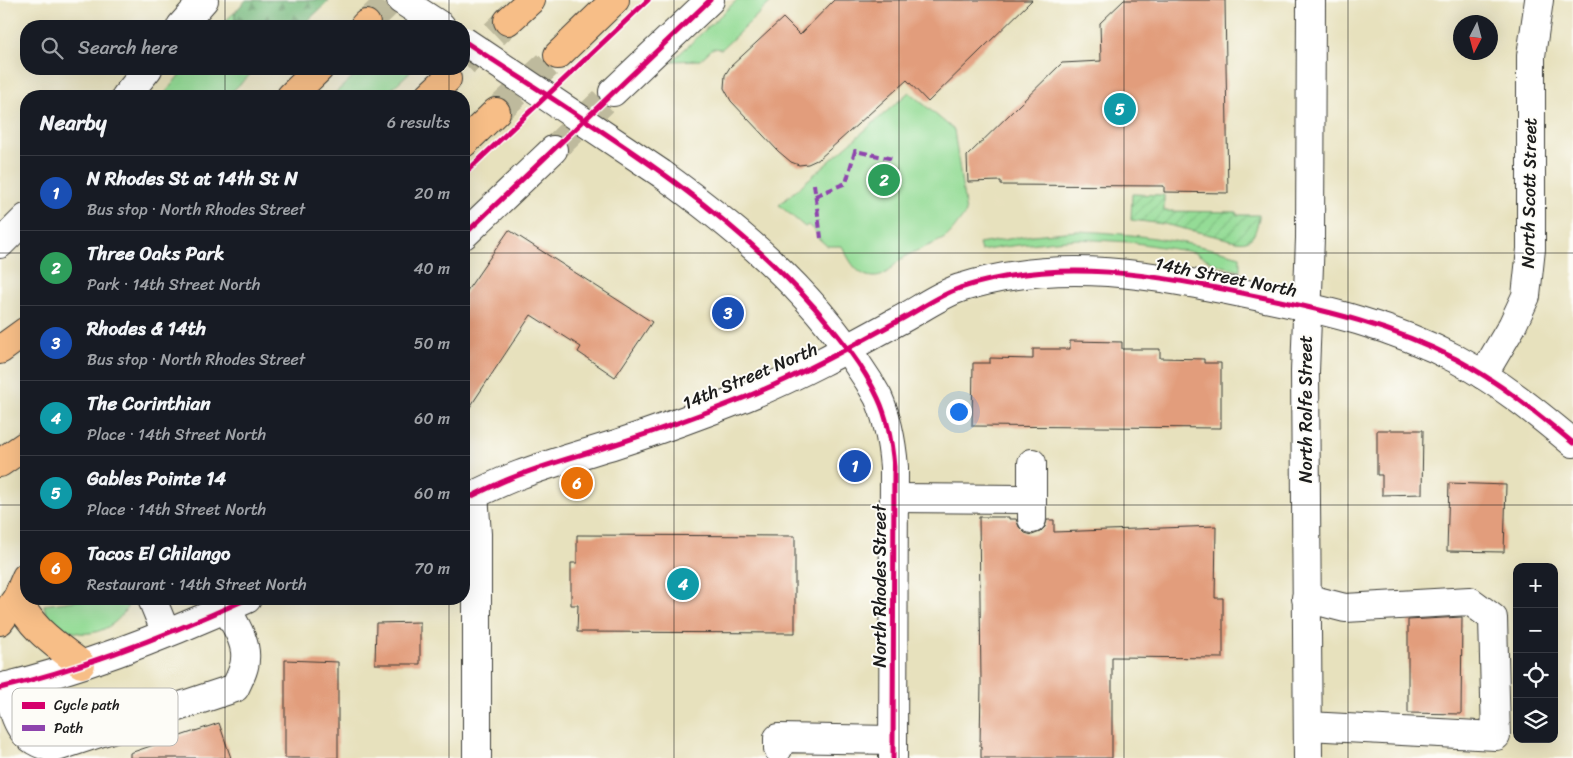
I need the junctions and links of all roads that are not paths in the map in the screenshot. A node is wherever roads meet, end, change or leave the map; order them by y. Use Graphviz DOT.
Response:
graph roads {
  1 [pos="204,0"];
  2 [pos="401,0"];
  3 [pos="531,0"];
  4 [pos="615,0"];
  5 [pos="710,0"];
  6 [pos="1311,0"];
  7 [pos="1539,0"];
  8 [pos="187,20"];
  9 [pos="432,20"];
  10 [pos="508,21"];
  11 [pos="470,45"];
  12 [pos="558,55"];
  13 [pos="143,75"];
  14 [pos="313,75"];
  15 [pos="131,90"];
  16 [pos="296,90"];
  17 [pos="613,92"];
  18 [pos="496,112"];
  19 [pos="470,137"];
  20 [pos="553,150"];
  21 [pos="20,224"];
  22 [pos="470,229"];
  23 [pos="0,244"];
  24 [pos="1307,306"];
  25 [pos="20,335"];
  26 [pos="847,348"];
  27 [pos="0,350"];
  28 [pos="1484,375"];
  29 [pos="1573,443"];
  30 [pos="20,449"];
  31 [pos="0,463"];
  32 [pos="1032,463"];
  33 [pos="470,497"];
  34 [pos="894,498"];
  35 [pos="470,502"];
  36 [pos="20,590"];
  37 [pos="1306,598"];
  38 [pos="23,605"];
  39 [pos="154,605"];
  40 [pos="232,605"];
  41 [pos="237,605"];
  42 [pos="0,621"];
  43 [pos="166,633"];
  44 [pos="81,664"];
  45 [pos="4,687"];
  46 [pos="178,707"];
  47 [pos="12,709"];
  48 [pos="1308,726"];
  49 [pos="45,746"];
  50 [pos="60,746"];
  51 [pos="778,749"];
  52 [pos="893,749"];
  53 [pos="477,758"];
  54 [pos="1308,758"];
  1 -- 8 [label="street"];
  2 -- 9 [label="street"];
  3 -- 10 [label="highway"];
  4 -- 12 [label="highway"];
  5 -- 17 [label="street"];
  6 -- 24 [label="street, North Rolfe Street"];
  7 -- 28 [label="street, North Scott Street"];
  11 -- 26 [label="street, North Rhodes Street, bridge"];
  13 -- 15 [label="street"];
  14 -- 16 [label="highway"];
  18 -- 19 [label="highway"];
  20 -- 22 [label="street"];
  21 -- 23 [label="street"];
  24 -- 26 [label="street, 14th Street North"];
  24 -- 28 [label="street, 14th Street North"];
  24 -- 37 [label="street, North Rolfe Street"];
  25 -- 27 [label="highway"];
  26 -- 33 [label="street, 14th Street North"];
  26 -- 34 [label="street, North Rhodes Street"];
  28 -- 29 [label="street, 14th Street North"];
  30 -- 31 [label="highway"];
  32 -- 34 [label="street"];
  34 -- 52 [label="street, North Rhodes Street"];
  35 -- 53 [label="street"];
  36 -- 42 [label="highway"];
  37 -- 48 [label="street, North Rolfe Street"];
  37 -- 48 [label="street"];
  38 -- 44 [label="highway"];
  39 -- 43 [label="street"];
  40 -- 43 [label="street"];
  41 -- 46 [label="street"];
  43 -- 44 [label="street"];
  44 -- 45 [label="street"];
  45 -- 47 [label="street"];
  48 -- 54 [label="street, North Rolfe Street"];
  49 -- 50 [label="street"];
  51 -- 52 [label="street"];
}
